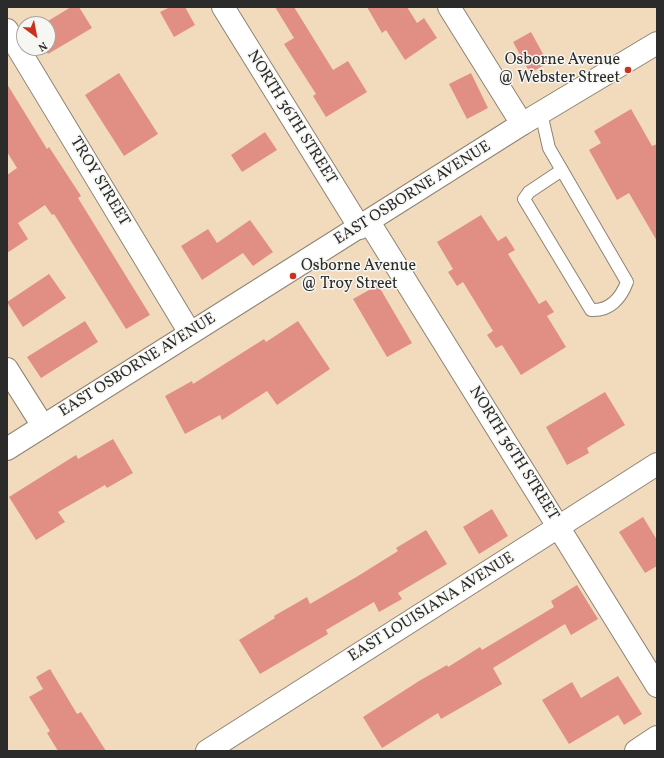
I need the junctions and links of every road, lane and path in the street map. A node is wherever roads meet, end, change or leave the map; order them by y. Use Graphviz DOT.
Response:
graph roads {
  1 [pos="223,7"];
  2 [pos="449,7"];
  3 [pos="7,30"];
  4 [pos="657,43"];
  5 [pos="541,113"];
  6 [pos="522,124"];
  7 [pos="562,170"];
  8 [pos="364,225"];
  9 [pos="190,333"];
  10 [pos="7,369"];
  11 [pos="43,426"];
  12 [pos="7,449"];
  13 [pos="657,464"];
  14 [pos="559,528"];
  15 [pos="657,686"];
  16 [pos="657,737"];
  17 [pos="207,751"];
  18 [pos="636,751"];
  1 -- 8 [label="street, NORTH 36TH STREET"];
  2 -- 6 [label="street"];
  3 -- 9 [label="street, TROY STREET"];
  4 -- 5 [label="street, EAST OSBORNE AVENUE"];
  5 -- 6 [label="street, EAST OSBORNE AVENUE"];
  5 -- 7 [label="lane"];
  6 -- 8 [label="street, EAST OSBORNE AVENUE"];
  7 -- 7 [label="lane"];
  8 -- 9 [label="street, EAST OSBORNE AVENUE"];
  8 -- 14 [label="street, NORTH 36TH STREET"];
  9 -- 11 [label="street, EAST OSBORNE AVENUE"];
  10 -- 11 [label="street"];
  11 -- 12 [label="street, EAST OSBORNE AVENUE"];
  13 -- 14 [label="street, EAST LOUISIANA AVENUE"];
  14 -- 15 [label="street, NORTH 36TH STREET"];
  14 -- 17 [label="street, EAST LOUISIANA AVENUE"];
  16 -- 18 [label="street"];
}
